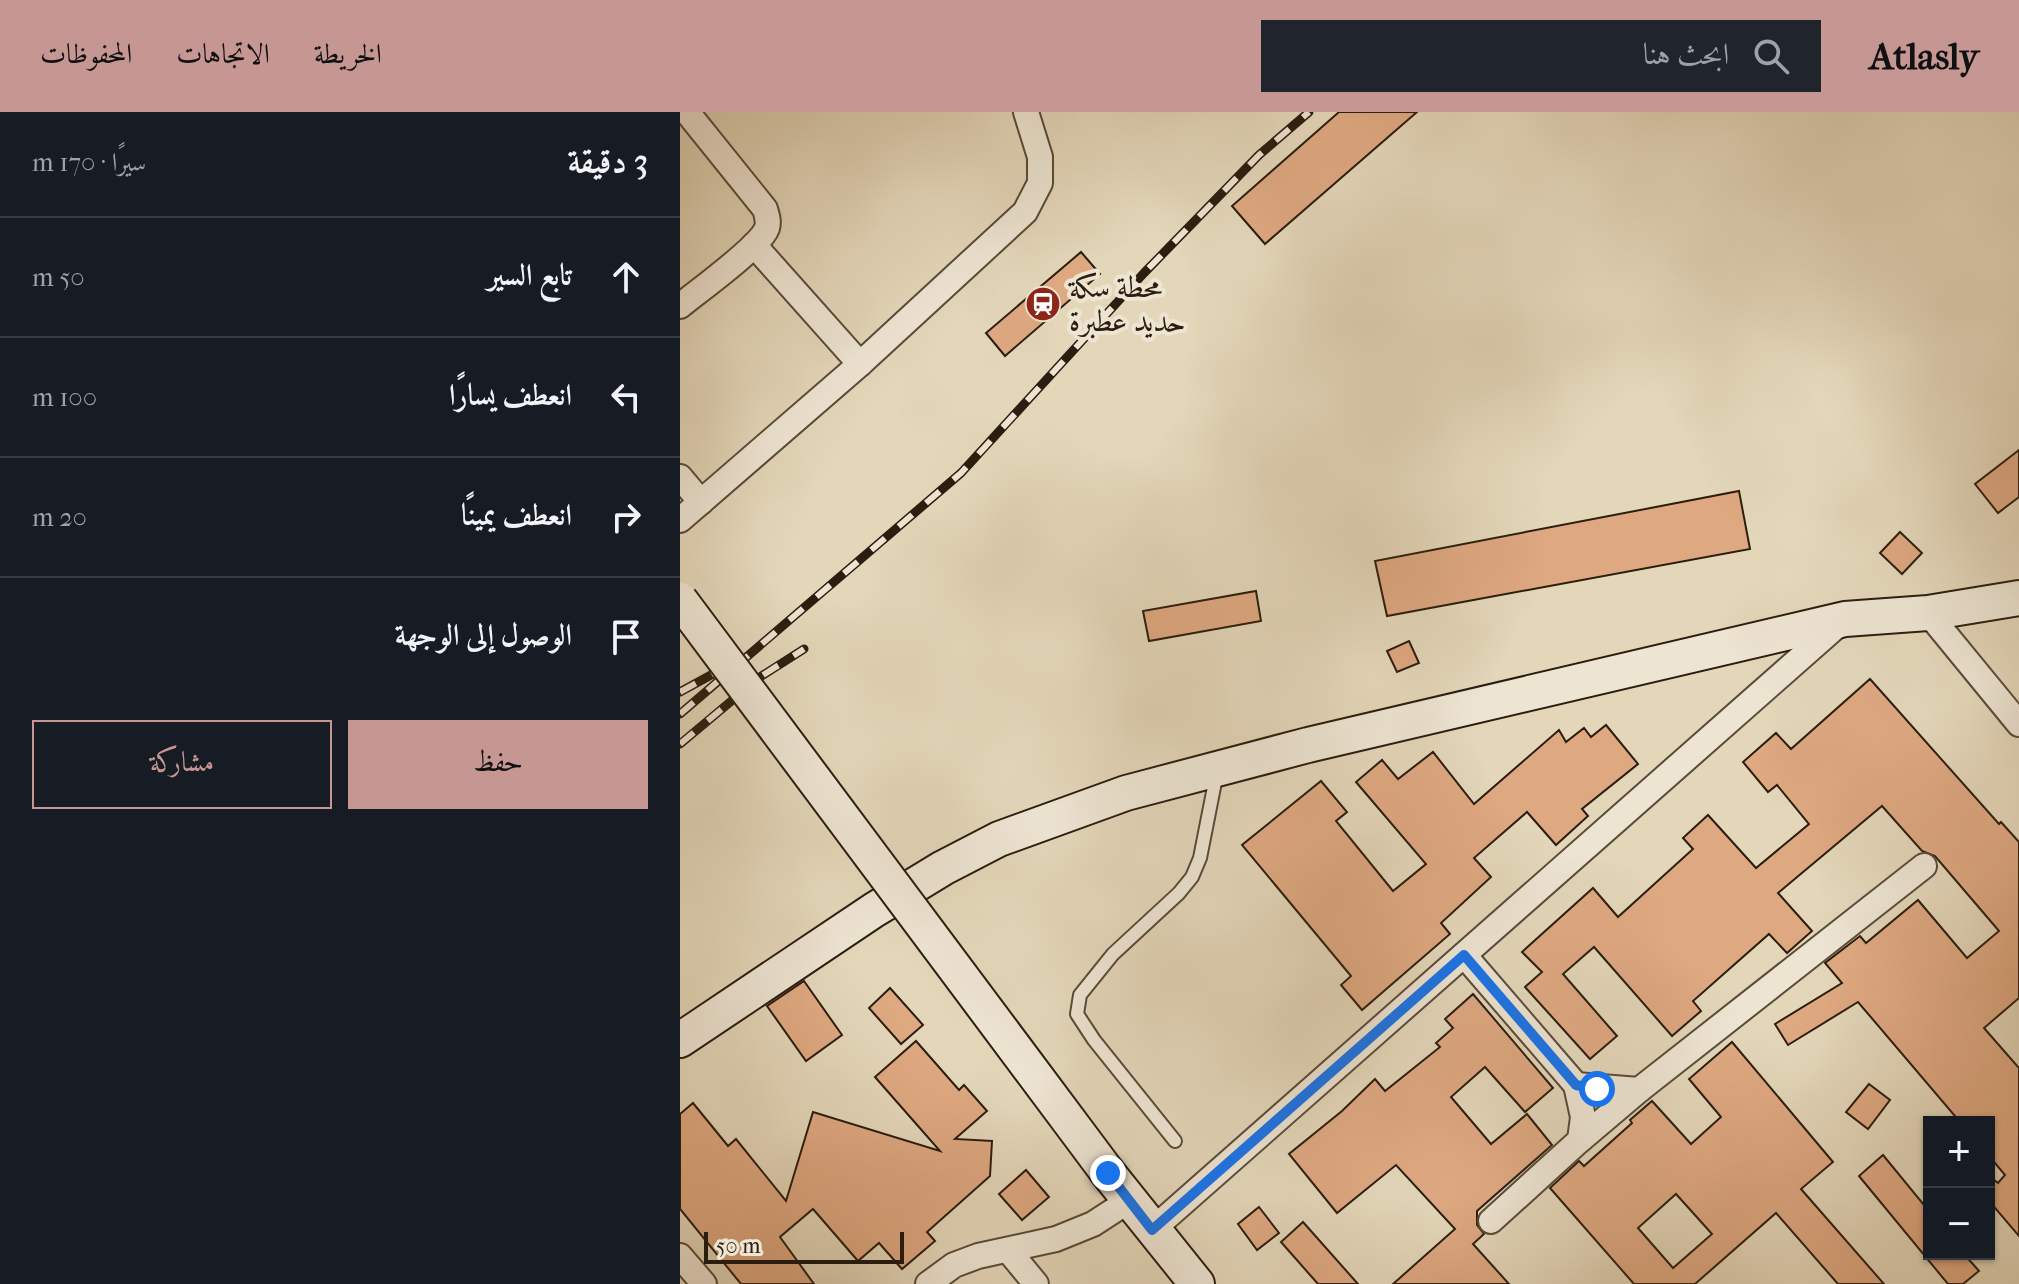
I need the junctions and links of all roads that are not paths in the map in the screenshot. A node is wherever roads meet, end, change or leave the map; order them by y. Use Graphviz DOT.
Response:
graph roads {
  1 [pos="1026,112"];
  2 [pos="702,117"];
  3 [pos="754,245"];
  4 [pos="680,306"];
  5 [pos="860,364"];
  6 [pos="680,477"];
  7 [pos="701,502"];
  8 [pos="680,520"];
  9 [pos="2019,598"];
  10 [pos="680,600"];
  11 [pos="1928,613"];
  12 [pos="1845,619"];
  13 [pos="2019,724"];
  14 [pos="1218,769"];
  15 [pos="1924,866"];
  16 [pos="1464,955"];
  17 [pos="680,1040"];
  18 [pos="1576,1085"];
  19 [pos="1639,1090"];
  20 [pos="1580,1140"];
  21 [pos="1175,1141"];
  22 [pos="1130,1200"];
  23 [pos="1491,1221"];
  24 [pos="1152,1230"];
  25 [pos="1008,1250"];
  26 [pos="680,1256"];
  27 [pos="704,1284"];
  28 [pos="928,1284"];
  29 [pos="1036,1284"];
  30 [pos="1197,1284"];
  1 -- 5 [label="street"];
  2 -- 3 [label="street"];
  3 -- 4 [label="street"];
  3 -- 5 [label="street"];
  5 -- 7 [label="street"];
  6 -- 7 [label="street"];
  7 -- 8 [label="street"];
  9 -- 11 [label="main road"];
  10 -- 22 [label="main road, bridge"];
  11 -- 12 [label="main road"];
  11 -- 13 [label="street"];
  12 -- 14 [label="main road"];
  12 -- 16 [label="street"];
  14 -- 17 [label="main road"];
  14 -- 21 [label="lane"];
  15 -- 19 [label="street"];
  16 -- 18 [label="street"];
  16 -- 24 [label="street"];
  18 -- 19 [label="street"];
  18 -- 20 [label="street"];
  19 -- 20 [label="street"];
  20 -- 23 [label="street"];
  22 -- 24 [label="main road"];
  22 -- 25 [label="street"];
  24 -- 30 [label="main road"];
  25 -- 28 [label="street"];
  25 -- 29 [label="street"];
  26 -- 27 [label="street"];
}
